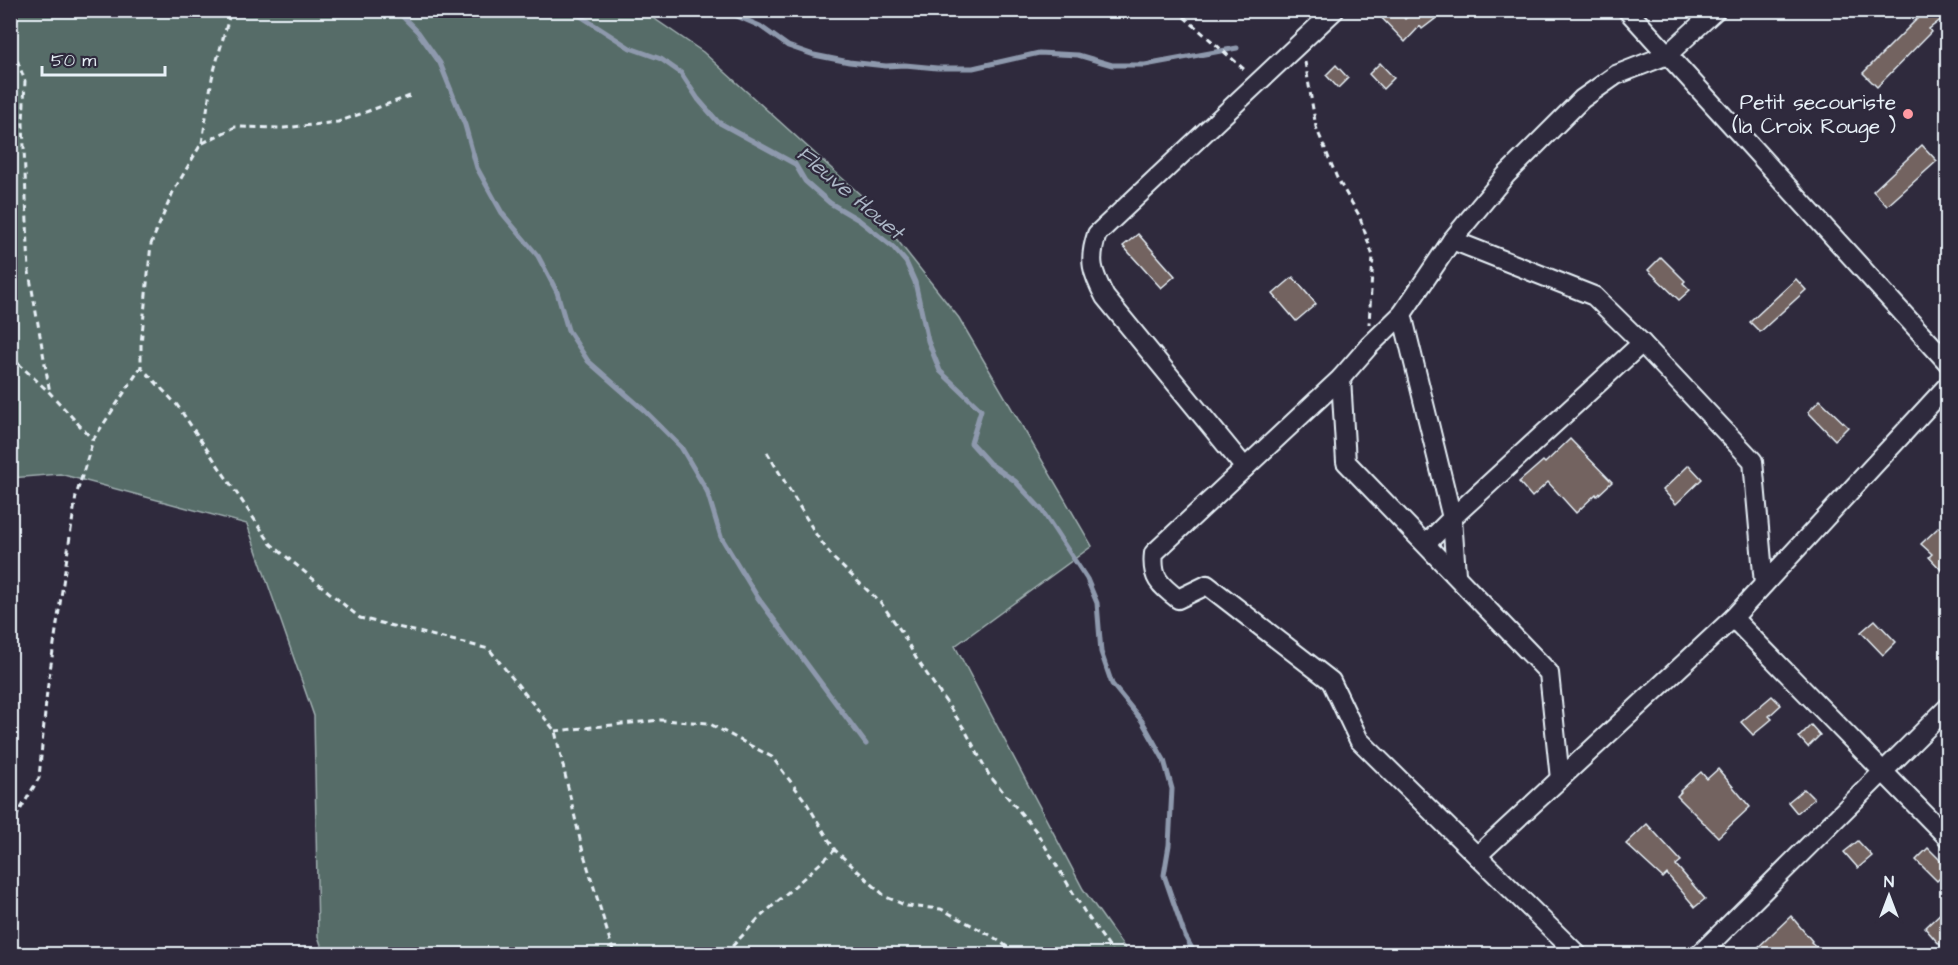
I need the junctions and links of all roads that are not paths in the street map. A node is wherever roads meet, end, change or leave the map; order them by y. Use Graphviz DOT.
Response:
graph roads {
  1 [pos="1335,10"];
  2 [pos="1627,10"];
  3 [pos="1716,10"];
  4 [pos="1666,56"];
  5 [pos="1452,240"];
  6 [pos="1402,314"];
  7 [pos="1642,343"];
  8 [pos="1947,363"];
  9 [pos="1341,378"];
  10 [pos="1947,385"];
  11 [pos="1245,468"];
  12 [pos="1452,518"];
  13 [pos="1426,544"];
  14 [pos="1456,574"];
  15 [pos="1764,585"];
  16 [pos="1733,618"];
  17 [pos="1947,707"];
  18 [pos="1884,772"];
  19 [pos="1560,779"];
  20 [pos="1947,838"];
  21 [pos="1477,856"];
  22 [pos="1577,954"];
  23 [pos="1700,954"];
  1 -- 11 [label="street"];
  2 -- 4 [label="street"];
  3 -- 4 [label="street"];
  4 -- 5 [label="street"];
  4 -- 8 [label="street"];
  5 -- 6 [label="street"];
  5 -- 7 [label="street"];
  6 -- 9 [label="street"];
  6 -- 12 [label="street"];
  7 -- 12 [label="street"];
  7 -- 15 [label="street"];
  9 -- 11 [label="street"];
  9 -- 13 [label="street"];
  10 -- 15 [label="street"];
  11 -- 21 [label="street"];
  12 -- 13 [label="street"];
  12 -- 14 [label="street"];
  13 -- 14 [label="street"];
  14 -- 19 [label="street"];
  15 -- 16 [label="street"];
  16 -- 18 [label="street"];
  16 -- 19 [label="street"];
  17 -- 18 [label="street"];
  18 -- 20 [label="street"];
  18 -- 23 [label="street"];
  19 -- 21 [label="street"];
  21 -- 22 [label="street"];
}
